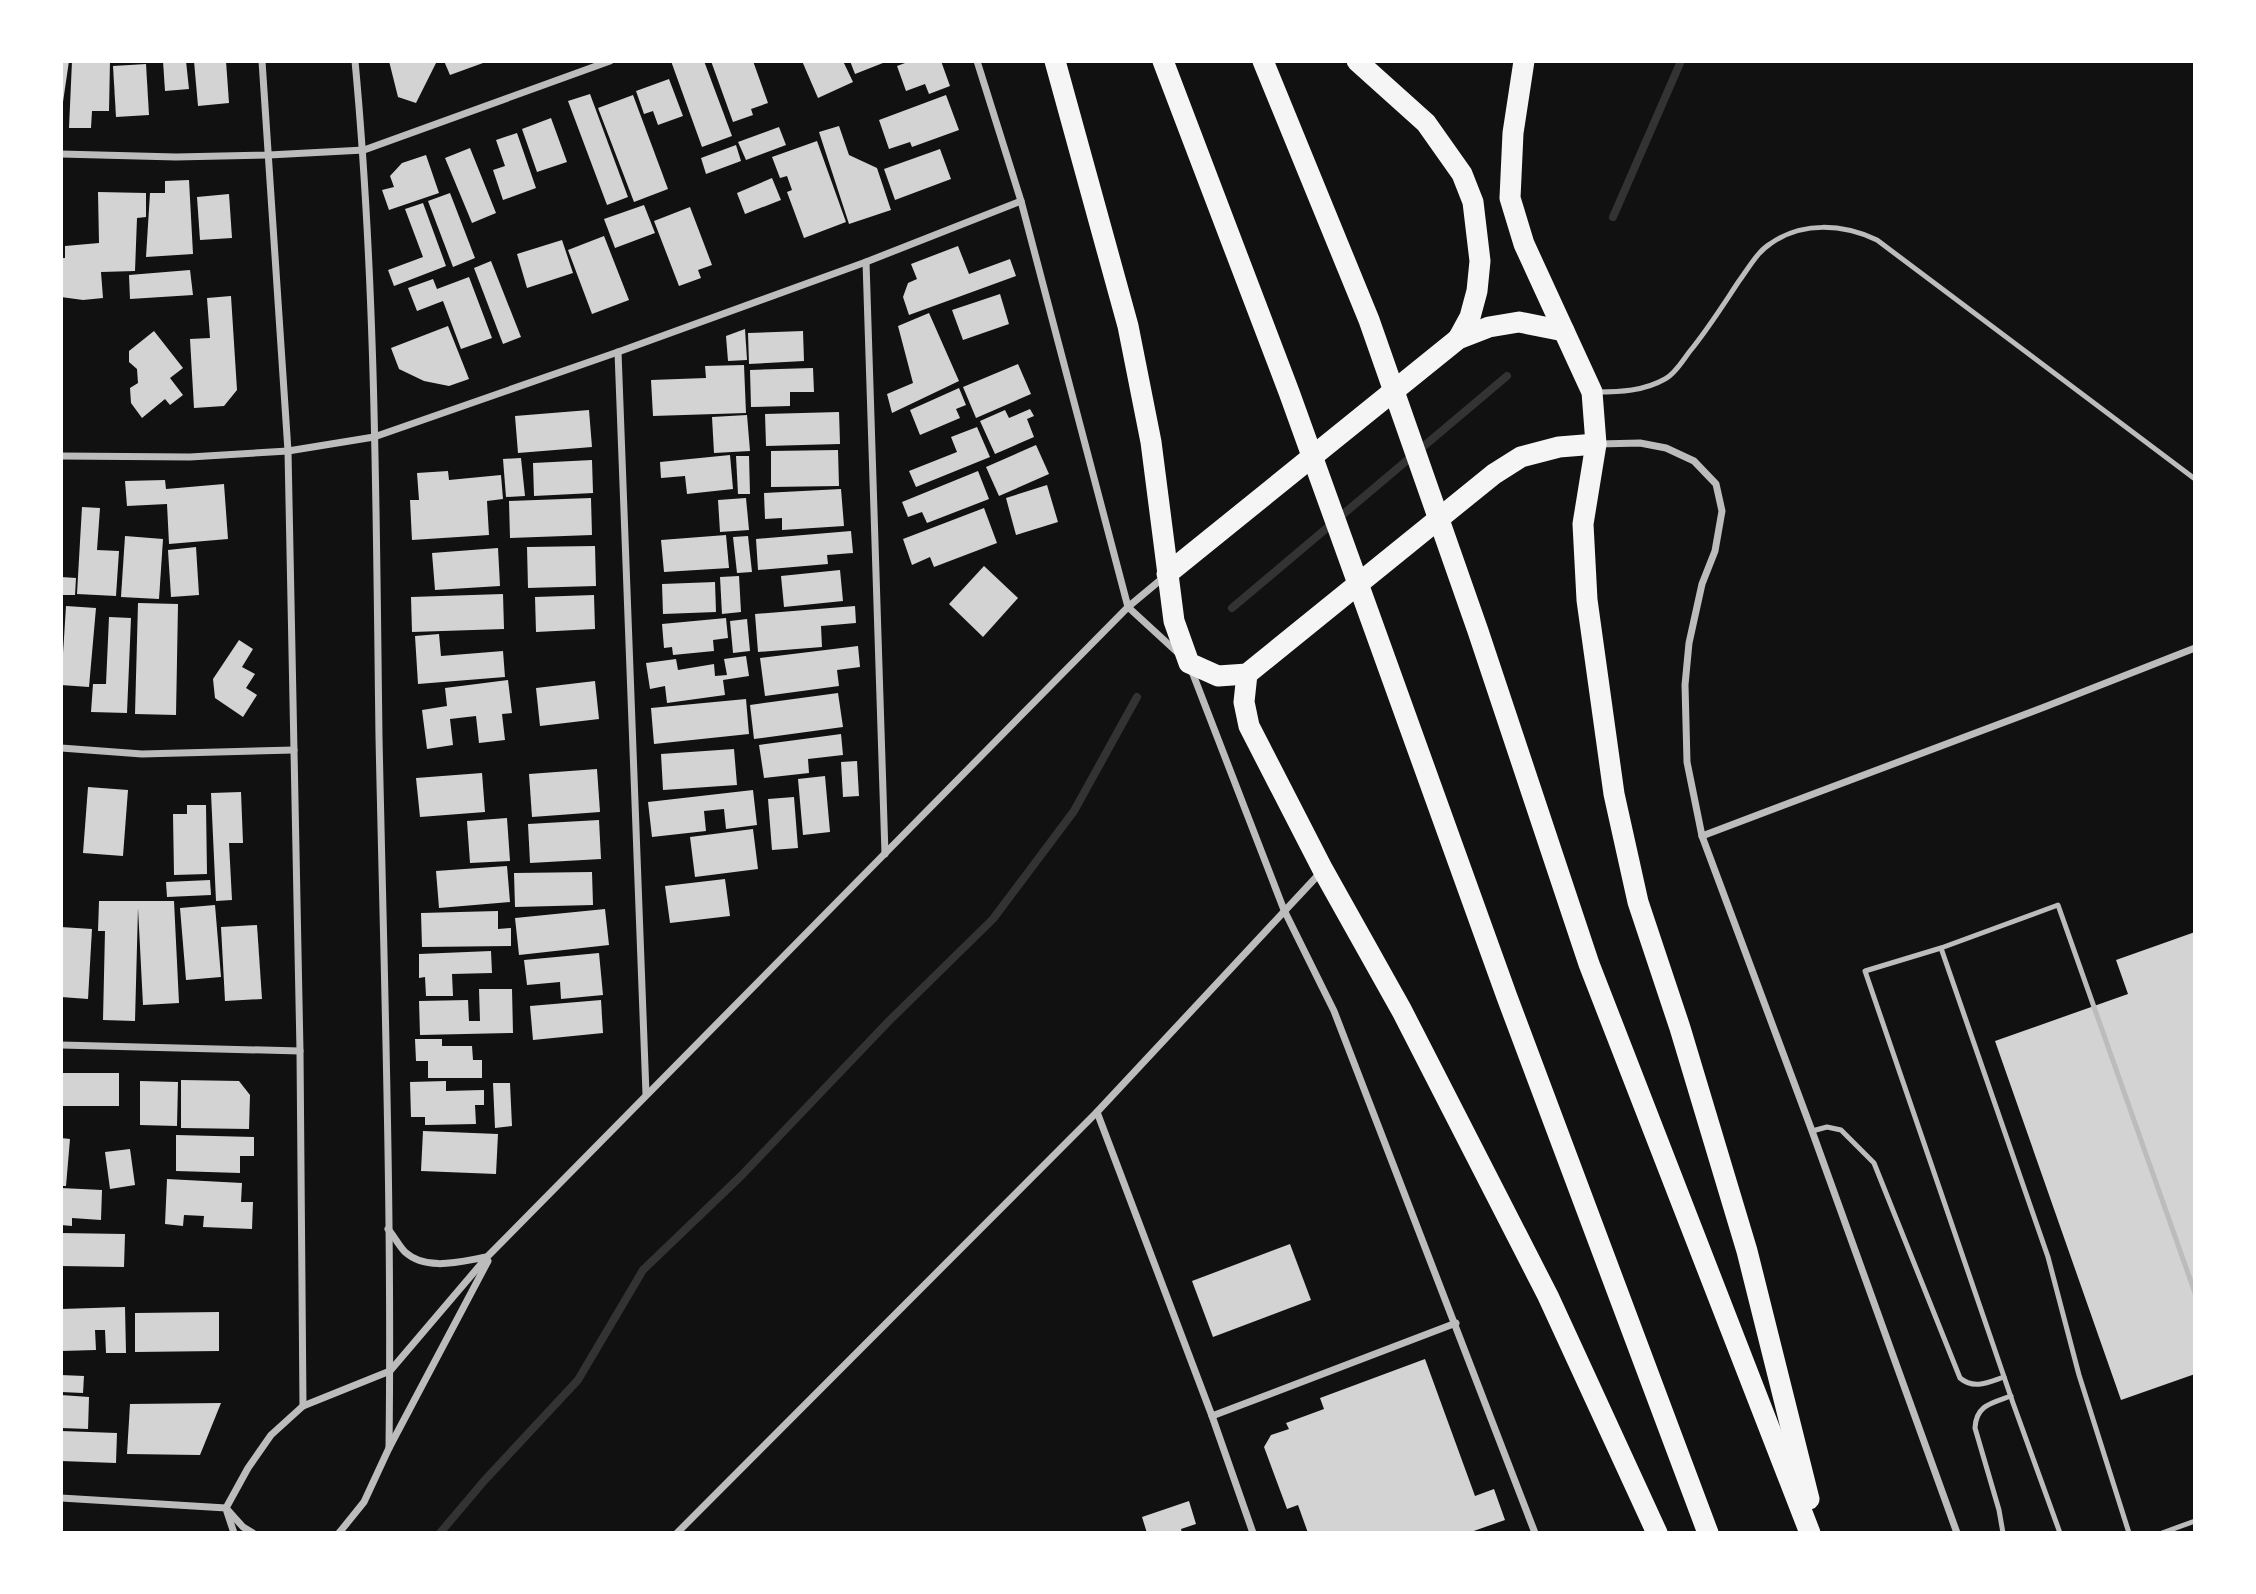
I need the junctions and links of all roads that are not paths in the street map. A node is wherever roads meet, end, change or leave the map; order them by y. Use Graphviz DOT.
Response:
graph roads {
  1 [pos="262,61"];
  2 [pos="355,61"];
  3 [pos="610,61"];
  4 [pos="977,61"];
  5 [pos="1055,61"];
  6 [pos="1163,61"];
  7 [pos="1263,61"];
  8 [pos="1357,61"];
  9 [pos="1524,61"];
  10 [pos="364,150"];
  11 [pos="61,154"];
  12 [pos="269,155"];
  13 [pos="1021,201"];
  14 [pos="866,262"];
  15 [pos="1564,331"];
  16 [pos="1458,339"];
  17 [pos="618,352"];
  18 [pos="1592,392"];
  19 [pos="374,436"];
  20 [pos="1596,444"];
  21 [pos="288,451"];
  22 [pos="61,456"];
  23 [pos="2195,479"];
  24 [pos="1167,575"];
  25 [pos="1128,607"];
  26 [pos="2195,648"];
  27 [pos="1189,663"];
  28 [pos="1247,674"];
  29 [pos="61,748"];
  30 [pos="294,750"];
  31 [pos="1702,836"];
  32 [pos="884,854"];
  33 [pos="1324,870"];
  34 [pos="1284,910"];
  35 [pos="1941,948"];
  36 [pos="61,1045"];
  37 [pos="300,1051"];
  38 [pos="646,1094"];
  39 [pos="1097,1112"];
  40 [pos="1812,1132"];
  41 [pos="388,1229"];
  42 [pos="489,1255"];
  43 [pos="2195,1293"];
  44 [pos="1456,1323"];
  45 [pos="390,1371"];
  46 [pos="2004,1377"];
  47 [pos="2011,1396"];
  48 [pos="303,1406"];
  49 [pos="1212,1416"];
  50 [pos="389,1448"];
  51 [pos="61,1498"];
  52 [pos="226,1508"];
  53 [pos="2195,1521"];
  54 [pos="234,1533"];
  55 [pos="253,1533"];
  56 [pos="339,1533"];
  57 [pos="677,1533"];
  58 [pos="1253,1533"];
  59 [pos="1535,1533"];
  60 [pos="1657,1533"];
  61 [pos="1708,1533"];
  62 [pos="1810,1533"];
  63 [pos="1818,1533"];
  64 [pos="1957,1533"];
  65 [pos="2003,1533"];
  66 [pos="2060,1533"];
  67 [pos="2129,1533"];
  68 [pos="2162,1533"];
  1 -- 12 [label="street"];
  2 -- 10 [label="street"];
  3 -- 10 [label="street"];
  4 -- 13 [label="street"];
  5 -- 24 [label="highway"];
  6 -- 61 [label="highway"];
  7 -- 62 [label="highway"];
  8 -- 16 [label="highway"];
  9 -- 15 [label="highway"];
  10 -- 12 [label="street"];
  10 -- 19 [label="street"];
  11 -- 12 [label="street"];
  12 -- 21 [label="street"];
  13 -- 14 [label="street"];
  13 -- 25 [label="street"];
  14 -- 17 [label="street"];
  14 -- 32 [label="street"];
  15 -- 16 [label="highway"];
  15 -- 18 [label="highway"];
  16 -- 24 [label="highway"];
  17 -- 19 [label="street"];
  17 -- 38 [label="street"];
  18 -- 20 [label="highway"];
  18 -- 23 [label="lane"];
  19 -- 21 [label="street"];
  19 -- 41 [label="street"];
  20 -- 28 [label="highway"];
  20 -- 31 [label="street"];
  20 -- 63 [label="highway"];
  21 -- 22 [label="street"];
  21 -- 30 [label="street"];
  24 -- 25 [label="street"];
  24 -- 27 [label="highway"];
  25 -- 27 [label="street"];
  25 -- 32 [label="street"];
  26 -- 31 [label="street"];
  27 -- 28 [label="highway"];
  27 -- 34 [label="street"];
  28 -- 33 [label="highway"];
  29 -- 30 [label="street"];
  30 -- 37 [label="street"];
  31 -- 40 [label="street"];
  32 -- 38 [label="street"];
  33 -- 34 [label="street"];
  33 -- 60 [label="highway"];
  34 -- 39 [label="street"];
  34 -- 44 [label="street"];
  35 -- 43 [label="lane"];
  35 -- 46 [label="lane"];
  35 -- 67 [label="lane"];
  36 -- 37 [label="street"];
  37 -- 48 [label="street"];
  38 -- 42 [label="street"];
  39 -- 49 [label="street"];
  39 -- 57 [label="street"];
  40 -- 46 [label="lane"];
  40 -- 64 [label="street"];
  41 -- 42 [label="street"];
  41 -- 45 [label="street"];
  42 -- 45 [label="street"];
  42 -- 50 [label="street"];
  44 -- 49 [label="street"];
  44 -- 59 [label="street"];
  45 -- 48 [label="street"];
  45 -- 50 [label="street"];
  46 -- 47 [label="lane"];
  47 -- 65 [label="lane"];
  47 -- 66 [label="lane"];
  48 -- 52 [label="street"];
  49 -- 58 [label="street"];
  50 -- 56 [label="street"];
  51 -- 52 [label="street"];
  52 -- 54 [label="street"];
  52 -- 55 [label="street"];
  53 -- 68 [label="lane"];
}
